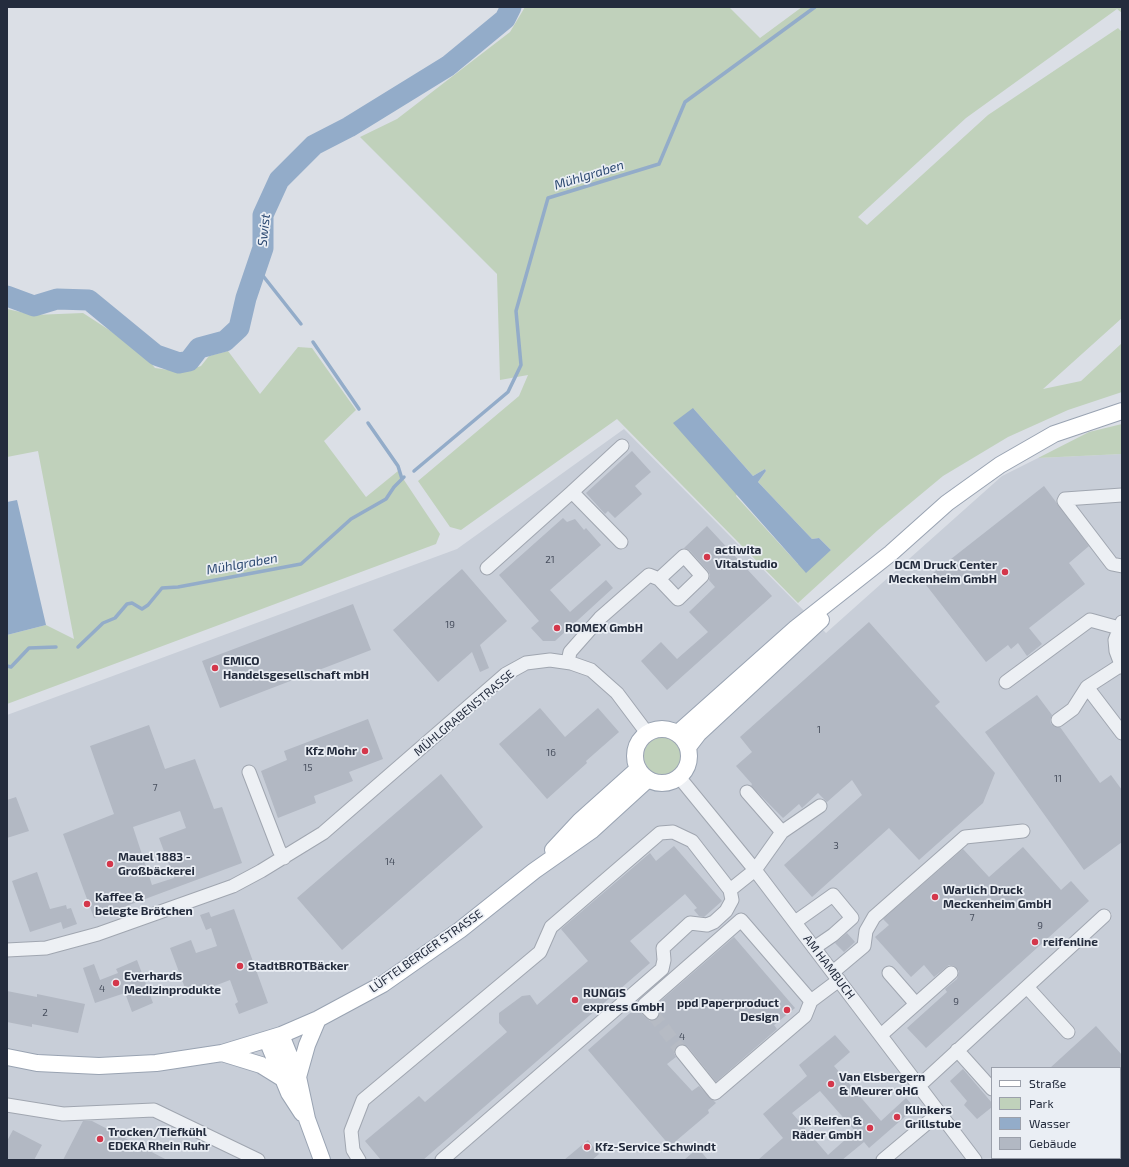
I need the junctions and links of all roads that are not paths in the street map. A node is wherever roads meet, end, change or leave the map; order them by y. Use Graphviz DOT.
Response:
graph roads {
  1 [pos="1122,410"];
  2 [pos="622,446"];
  3 [pos="572,492"];
  4 [pos="1122,496"];
  5 [pos="621,542"];
  6 [pos="891,553"];
  7 [pos="1122,566"];
  8 [pos="487,568"];
  9 [pos="659,579"];
  10 [pos="1120,625"];
  11 [pos="568,662"];
  12 [pos="1122,666"];
  13 [pos="1006,682"];
  14 [pos="1087,688"];
  15 [pos="1058,720"];
  16 [pos="647,733"];
  17 [pos="678,733"];
  18 [pos="1122,733"];
  19 [pos="688,747"];
  20 [pos="249,772"];
  21 [pos="643,774"];
  22 [pos="679,777"];
  23 [pos="747,792"];
  24 [pos="820,806"];
  25 [pos="1024,831"];
  26 [pos="782,832"];
  27 [pos="284,858"];
  28 [pos="755,870"];
  29 [pos="730,890"];
  30 [pos="1104,916"];
  31 [pos="795,922"];
  32 [pos="814,948"];
  33 [pos="7,950"];
  34 [pos="889,973"];
  35 [pos="951,973"];
  36 [pos="836,976"];
  37 [pos="1027,987"];
  38 [pos="811,1000"];
  39 [pos="916,1004"];
  40 [pos="652,1013"];
  41 [pos="318,1019"];
  42 [pos="1068,1032"];
  43 [pos="881,1035"];
  44 [pos="274,1037"];
  45 [pos="958,1050"];
  46 [pos="682,1052"];
  47 [pos="222,1053"];
  48 [pos="7,1057"];
  49 [pos="290,1077"];
  50 [pos="920,1085"];
  51 [pos="991,1088"];
  52 [pos="7,1105"];
  53 [pos="939,1113"];
  54 [pos="258,1160"];
  55 [pos="322,1160"];
  56 [pos="359,1160"];
  57 [pos="442,1160"];
  58 [pos="883,1160"];
  59 [pos="975,1160"];
  1 -- 6 [label="main road"];
  2 -- 3 [label="street"];
  3 -- 5 [label="street"];
  3 -- 8 [label="street"];
  4 -- 7 [label="street"];
  6 -- 17 [label="main road"];
  6 -- 19 [label="main road"];
  9 -- 11 [label="street"];
  10 -- 12 [label="street"];
  10 -- 13 [label="street"];
  11 -- 16 [label="street, MÜHLGRABENSTRASSE"];
  11 -- 27 [label="street, MÜHLGRABENSTRASSE"];
  12 -- 14 [label="street"];
  14 -- 15 [label="street"];
  14 -- 18 [label="street"];
  16 -- 17 [label="main road"];
  16 -- 21 [label="main road"];
  17 -- 19 [label="main road"];
  19 -- 22 [label="main road"];
  20 -- 27 [label="street"];
  21 -- 22 [label="main road"];
  21 -- 41 [label="main road, LÜFTELBERGER STRASSE"];
  22 -- 28 [label="street, AM HAMBUCH"];
  23 -- 26 [label="street"];
  24 -- 26 [label="street"];
  25 -- 36 [label="street"];
  26 -- 28 [label="street"];
  27 -- 33 [label="street, MÜHLGRABENSTRASSE"];
  28 -- 29 [label="street"];
  28 -- 31 [label="street, AM HAMBUCH"];
  29 -- 56 [label="street"];
  29 -- 57 [label="street"];
  30 -- 37 [label="street"];
  31 -- 32 [label="street, AM HAMBUCH"];
  31 -- 32 [label="street"];
  32 -- 36 [label="street, AM HAMBUCH"];
  34 -- 39 [label="street"];
  35 -- 39 [label="street"];
  36 -- 38 [label="street"];
  36 -- 43 [label="street, AM HAMBUCH"];
  37 -- 42 [label="street"];
  37 -- 45 [label="street"];
  38 -- 40 [label="street"];
  38 -- 46 [label="street"];
  39 -- 43 [label="street"];
  41 -- 44 [label="main road, LÜFTELBERGER STRASSE"];
  41 -- 49 [label="main road"];
  43 -- 50 [label="street, AM HAMBUCH"];
  44 -- 47 [label="main road, LÜFTELBERGER STRASSE"];
  44 -- 49 [label="main road"];
  45 -- 50 [label="street"];
  45 -- 51 [label="street"];
  47 -- 48 [label="main road, LÜFTELBERGER STRASSE"];
  47 -- 49 [label="main road"];
  49 -- 55 [label="main road"];
  50 -- 53 [label="street, AM HAMBUCH"];
  52 -- 54 [label="street"];
  53 -- 58 [label="street"];
  53 -- 59 [label="street, AM HAMBUCH"];
}
